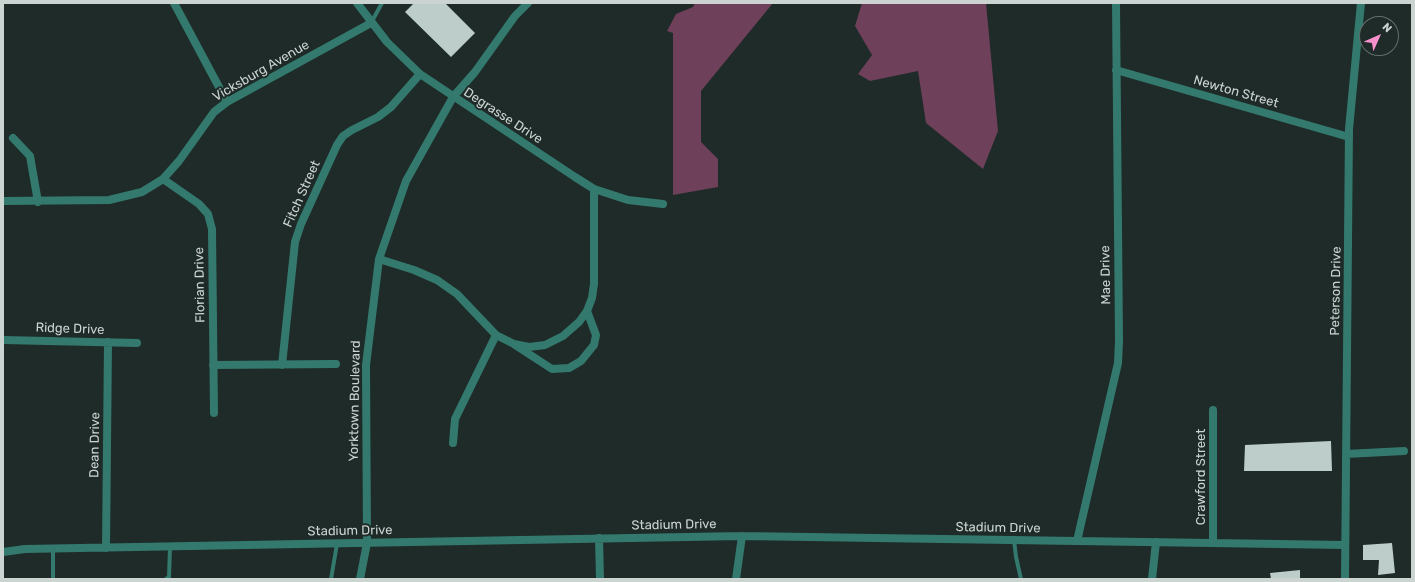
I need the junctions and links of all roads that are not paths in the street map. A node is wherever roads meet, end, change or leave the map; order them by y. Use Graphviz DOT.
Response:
graph roads {
  1 [pos="174,3"];
  2 [pos="357,3"];
  3 [pos="382,3"];
  4 [pos="528,3"];
  5 [pos="1116,3"];
  6 [pos="1361,3"];
  7 [pos="371,23"];
  8 [pos="1116,70"];
  9 [pos="420,74"];
  10 [pos="453,97"];
  11 [pos="227,102"];
  12 [pos="1349,136"];
  13 [pos="13,138"];
  14 [pos="163,179"];
  15 [pos="594,189"];
  16 [pos="3,201"];
  17 [pos="38,202"];
  18 [pos="663,204"];
  19 [pos="379,259"];
  20 [pos="587,311"];
  21 [pos="496,335"];
  22 [pos="3,340"];
  23 [pos="108,342"];
  24 [pos="137,343"];
  25 [pos="514,344"];
  26 [pos="336,364"];
  27 [pos="213,365"];
  28 [pos="282,365"];
  29 [pos="1213,410"];
  30 [pos="214,412"];
  31 [pos="453,443"];
  32 [pos="1404,451"];
  33 [pos="1346,454"];
  34 [pos="742,536"];
  35 [pos="599,538"];
  36 [pos="1014,540"];
  37 [pos="1077,541"];
  38 [pos="1156,542"];
  39 [pos="367,543"];
  40 [pos="1213,543"];
  41 [pos="337,544"];
  42 [pos="1345,545"];
  43 [pos="170,547"];
  44 [pos="53,548"];
  45 [pos="106,548"];
  46 [pos="3,552"];
  47 [pos="169,578"];
  48 [pos="53,579"];
  49 [pos="324,579"];
  50 [pos="331,579"];
  51 [pos="360,579"];
  52 [pos="600,579"];
  53 [pos="736,579"];
  54 [pos="1021,579"];
  55 [pos="1152,579"];
  56 [pos="1345,579"];
  1 -- 11 [label="street"];
  2 -- 7 [label="street, Degrasse Drive"];
  3 -- 7 [label="lane"];
  4 -- 10 [label="street, Yorktown Boulevard"];
  5 -- 8 [label="street, Mae Drive"];
  6 -- 12 [label="street, Peterson Drive"];
  7 -- 9 [label="street, Degrasse Drive"];
  7 -- 11 [label="street, Vicksburg Avenue"];
  8 -- 12 [label="street, Newton Street"];
  8 -- 37 [label="street, Mae Drive"];
  9 -- 10 [label="street, Degrasse Drive"];
  9 -- 28 [label="street, Fitch Street"];
  10 -- 15 [label="street, Degrasse Drive"];
  10 -- 19 [label="street, Yorktown Boulevard"];
  11 -- 14 [label="street, Vicksburg Avenue"];
  12 -- 33 [label="street, Peterson Drive"];
  13 -- 17 [label="street"];
  14 -- 17 [label="street, Vicksburg Avenue"];
  14 -- 27 [label="street, Florian Drive"];
  15 -- 18 [label="street, Degrasse Drive"];
  15 -- 20 [label="street"];
  16 -- 17 [label="street, Vicksburg Avenue"];
  19 -- 21 [label="street"];
  19 -- 39 [label="street, Yorktown Boulevard"];
  20 -- 25 [label="street"];
  20 -- 25 [label="street"];
  21 -- 25 [label="street"];
  21 -- 31 [label="street"];
  22 -- 23 [label="street, Ridge Drive"];
  23 -- 24 [label="street, Ridge Drive"];
  23 -- 45 [label="street, Dean Drive"];
  26 -- 28 [label="street"];
  27 -- 28 [label="street"];
  27 -- 30 [label="street, Florian Drive"];
  29 -- 40 [label="street, Crawford Street"];
  32 -- 33 [label="street"];
  33 -- 42 [label="street, Peterson Drive"];
  34 -- 35 [label="street, Stadium Drive"];
  34 -- 36 [label="street, Stadium Drive"];
  34 -- 53 [label="street"];
  35 -- 39 [label="street, Stadium Drive"];
  35 -- 52 [label="street"];
  36 -- 37 [label="street, Stadium Drive"];
  36 -- 54 [label="lane"];
  37 -- 38 [label="street, Stadium Drive"];
  38 -- 40 [label="street, Stadium Drive"];
  38 -- 55 [label="street"];
  39 -- 41 [label="street, Stadium Drive"];
  39 -- 51 [label="street, Yorktown Boulevard"];
  40 -- 42 [label="street, Stadium Drive"];
  41 -- 43 [label="street, Stadium Drive"];
  41 -- 50 [label="lane"];
  42 -- 56 [label="street, Peterson Drive"];
  43 -- 45 [label="street, Stadium Drive"];
  43 -- 47 [label="lane"];
  44 -- 45 [label="street, Stadium Drive"];
  44 -- 46 [label="street, Stadium Drive"];
  44 -- 48 [label="lane"];
  49 -- 50 [label="lane"];
}
